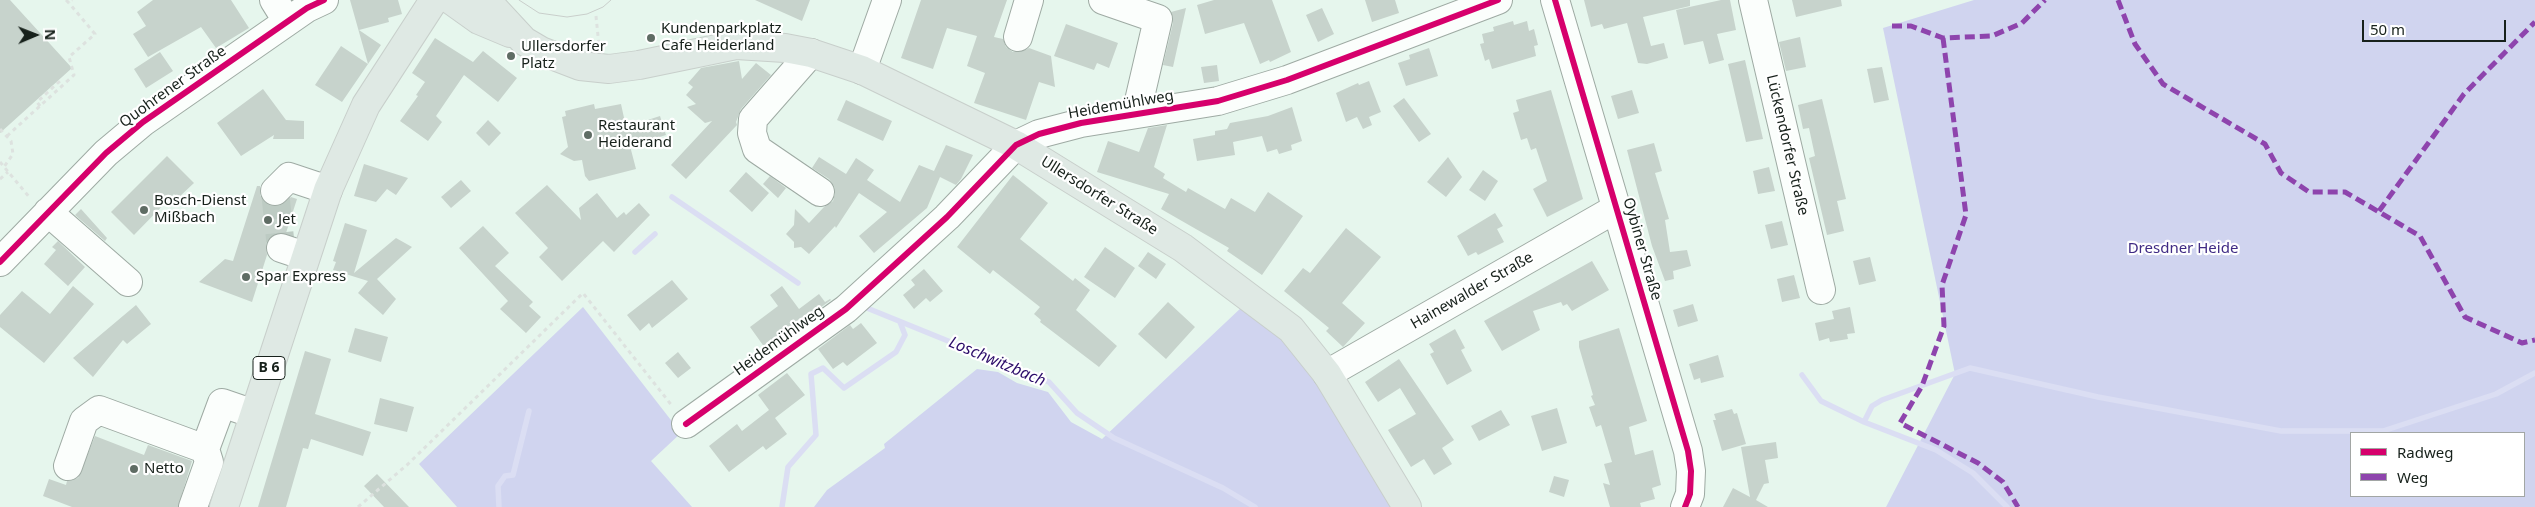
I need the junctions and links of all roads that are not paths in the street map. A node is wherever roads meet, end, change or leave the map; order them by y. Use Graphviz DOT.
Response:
graph roads {
  1 [pos="434,0"];
  2 [pos="451,0"];
  3 [pos="486,0"];
  4 [pos="888,0"];
  5 [pos="1029,0"];
  6 [pos="1103,0"];
  7 [pos="1498,0"];
  8 [pos="1555,0"];
  9 [pos="1753,0"];
  10 [pos="301,6"];
  11 [pos="517,36"];
  12 [pos="1018,37"];
  13 [pos="811,53"];
  14 [pos="862,70"];
  15 [pos="1136,114"];
  16 [pos="1016,145"];
  17 [pos="328,190"];
  18 [pos="275,192"];
  19 [pos="820,192"];
  20 [pos="1617,208"];
  21 [pos="46,214"];
  22 [pos="0,262"];
  23 [pos="128,282"];
  24 [pos="1821,290"];
  25 [pos="1327,374"];
  26 [pos="254,414"];
  27 [pos="686,424"];
  28 [pos="204,450"];
  29 [pos="68,466"];
  30 [pos="193,507"];
  31 [pos="224,507"];
  32 [pos="1408,507"];
  33 [pos="1685,507"];
  1 -- 17 [label="main road, B 6"];
  2 -- 11 [label="main road"];
  3 -- 11 [label="main road"];
  4 -- 14 [label="street"];
  5 -- 12 [label="street"];
  6 -- 15 [label="street, Heidemühlweg"];
  7 -- 15 [label="street, Heidemühlweg"];
  8 -- 20 [label="street, Oybiner Straße"];
  9 -- 24 [label="street, Lückendorfer Straße"];
  10 -- 21 [label="street, Quohrener Straße"];
  11 -- 13 [label="main road, Ullersdorfer Straße"];
  13 -- 14 [label="main road, Ullersdorfer Straße"];
  13 -- 19 [label="street"];
  14 -- 16 [label="main road, Ullersdorfer Straße"];
  15 -- 16 [label="street, Heidemühlweg"];
  16 -- 25 [label="main road, Ullersdorfer Straße"];
  16 -- 27 [label="street, Heidemühlweg"];
  17 -- 18 [label="street"];
  17 -- 26 [label="main road, B 6"];
  20 -- 25 [label="street, Hainewalder Straße"];
  20 -- 33 [label="street, Oybiner Straße"];
  21 -- 22 [label="street, Quohrener Straße"];
  21 -- 23 [label="street"];
  25 -- 32 [label="main road, Ullersdorfer Straße"];
  26 -- 28 [label="street"];
  26 -- 31 [label="main road, B 6"];
  28 -- 29 [label="street"];
  28 -- 30 [label="street"];
}
